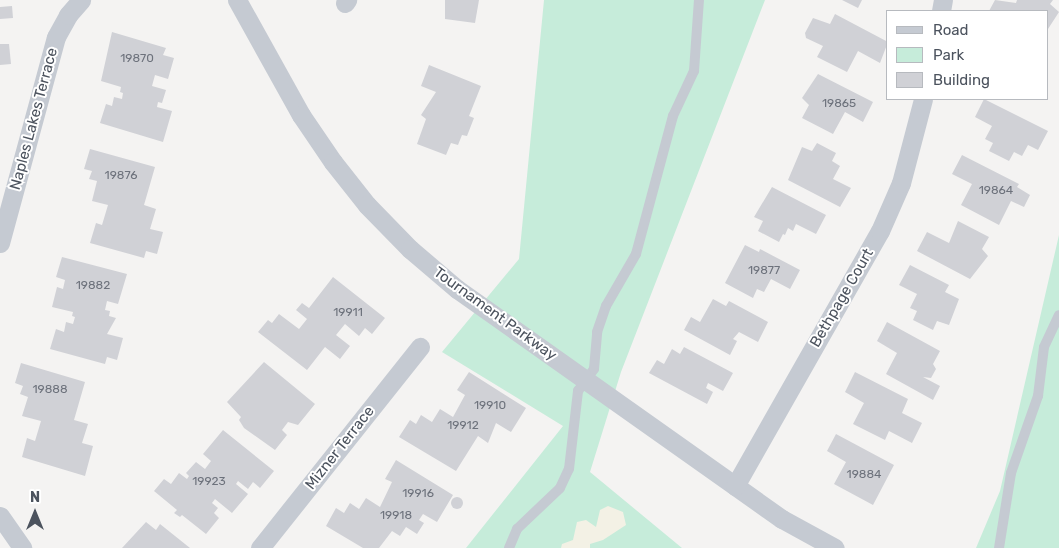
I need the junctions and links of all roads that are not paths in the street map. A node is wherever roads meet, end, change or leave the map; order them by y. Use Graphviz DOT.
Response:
graph roads {
  1 [pos="81,0"];
  2 [pos="237,0"];
  3 [pos="699,0"];
  4 [pos="923,100"];
  5 [pos="0,244"];
  6 [pos="1059,315"];
  7 [pos="420,347"];
  8 [pos="586,380"];
  9 [pos="735,486"];
  10 [pos="0,516"];
  11 [pos="22,548"];
  12 [pos="260,548"];
  13 [pos="509,548"];
  14 [pos="835,548"];
  15 [pos="999,548"];
  1 -- 5 [label="street, Naples Lakes Terrace"];
  2 -- 8 [label="street, Tournament Parkway"];
  3 -- 8 [label="lane"];
  4 -- 9 [label="street, Bethpage Court"];
  6 -- 15 [label="lane"];
  7 -- 12 [label="street, Mizner Terrace"];
  8 -- 9 [label="street, Tournament Parkway"];
  8 -- 13 [label="lane"];
  9 -- 14 [label="street, Tournament Parkway"];
  10 -- 11 [label="street"];
}
